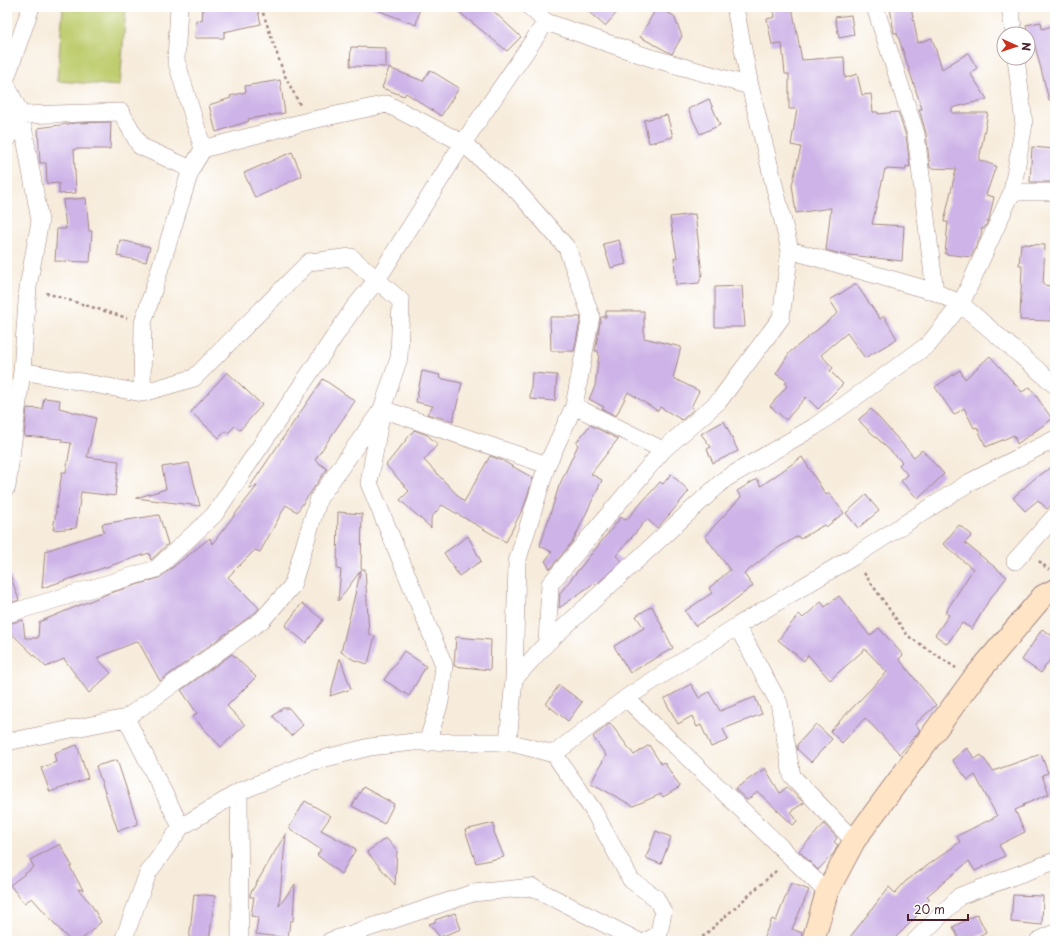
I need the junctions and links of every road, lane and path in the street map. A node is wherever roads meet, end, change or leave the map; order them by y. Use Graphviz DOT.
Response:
graph roads {
  1 [pos="31,7"];
  2 [pos="179,7"];
  3 [pos="264,7"];
  4 [pos="530,7"];
  5 [pos="735,7"];
  6 [pos="875,7"];
  7 [pos="1010,7"];
  8 [pos="546,22"];
  9 [pos="1013,26"];
  10 [pos="1017,66"];
  11 [pos="7,76"];
  12 [pos="7,86"];
  13 [pos="750,86"];
  14 [pos="21,115"];
  15 [pos="308,121"];
  16 [pos="7,140"];
  17 [pos="463,143"];
  18 [pos="203,149"];
  19 [pos="191,169"];
  20 [pos="1012,192"];
  21 [pos="1055,192"];
  22 [pos="790,250"];
  23 [pos="377,280"];
  24 [pos="28,287"];
  25 [pos="935,292"];
  26 [pos="961,304"];
  27 [pos="143,323"];
  28 [pos="22,371"];
  29 [pos="1055,385"];
  30 [pos="142,393"];
  31 [pos="574,406"];
  32 [pos="382,408"];
  33 [pos="1055,439"];
  34 [pos="663,450"];
  35 [pos="547,465"];
  36 [pos="7,487"];
  37 [pos="1055,516"];
  38 [pos="1020,555"];
  39 [pos="853,557"];
  40 [pos="1049,593"];
  41 [pos="7,614"];
  42 [pos="737,626"];
  43 [pos="547,643"];
  44 [pos="514,679"];
  45 [pos="973,679"];
  46 [pos="626,698"];
  47 [pos="126,718"];
  48 [pos="7,742"];
  49 [pos="427,742"];
  50 [pos="508,742"];
  51 [pos="554,754"];
  52 [pos="239,792"];
  53 [pos="181,827"];
  54 [pos="854,841"];
  55 [pos="791,858"];
  56 [pos="1055,861"];
  57 [pos="827,892"];
  58 [pos="1055,933"];
  59 [pos="123,941"];
  60 [pos="240,941"];
  61 [pos="330,941"];
  62 [pos="638,941"];
  63 [pos="647,941"];
  64 [pos="698,941"];
  65 [pos="813,941"];
  66 [pos="915,941"];
  67 [pos="1038,941"];
  1 -- 11 [label="street"];
  2 -- 18 [label="street"];
  3 -- 15 [label="path"];
  4 -- 8 [label="street"];
  5 -- 13 [label="street"];
  6 -- 25 [label="street"];
  7 -- 9 [label="street"];
  8 -- 13 [label="street"];
  8 -- 17 [label="street"];
  10 -- 20 [label="street"];
  12 -- 14 [label="street"];
  13 -- 22 [label="street"];
  14 -- 16 [label="street"];
  14 -- 19 [label="street"];
  14 -- 24 [label="street"];
  15 -- 17 [label="street"];
  15 -- 18 [label="street"];
  17 -- 23 [label="street"];
  17 -- 31 [label="street"];
  18 -- 19 [label="street"];
  19 -- 27 [label="street"];
  20 -- 21 [label="street"];
  20 -- 26 [label="street"];
  22 -- 25 [label="street"];
  22 -- 34 [label="street"];
  23 -- 30 [label="street"];
  23 -- 32 [label="street"];
  23 -- 41 [label="street"];
  24 -- 27 [label="path"];
  24 -- 28 [label="street"];
  25 -- 26 [label="street"];
  26 -- 29 [label="street"];
  26 -- 43 [label="street"];
  27 -- 30 [label="street"];
  28 -- 30 [label="street"];
  28 -- 36 [label="street"];
  31 -- 34 [label="street"];
  31 -- 35 [label="street"];
  32 -- 35 [label="street"];
  32 -- 47 [label="street"];
  32 -- 49 [label="street"];
  33 -- 39 [label="street"];
  34 -- 43 [label="street"];
  35 -- 44 [label="street"];
  37 -- 38 [label="street"];
  38 -- 40 [label="path"];
  39 -- 42 [label="street"];
  39 -- 45 [label="path"];
  40 -- 45 [label="street"];
  42 -- 46 [label="street"];
  42 -- 54 [label="street"];
  43 -- 44 [label="street"];
  44 -- 50 [label="street"];
  45 -- 54 [label="street"];
  46 -- 51 [label="street"];
  46 -- 55 [label="street"];
  47 -- 48 [label="street"];
  47 -- 53 [label="street"];
  49 -- 50 [label="street"];
  49 -- 52 [label="street"];
  50 -- 51 [label="street"];
  51 -- 63 [label="street"];
  52 -- 53 [label="street"];
  52 -- 60 [label="street"];
  53 -- 59 [label="street"];
  54 -- 57 [label="street"];
  55 -- 57 [label="street"];
  55 -- 64 [label="path"];
  56 -- 66 [label="street"];
  57 -- 65 [label="street"];
  58 -- 67 [label="street"];
  61 -- 62 [label="street"];
}
